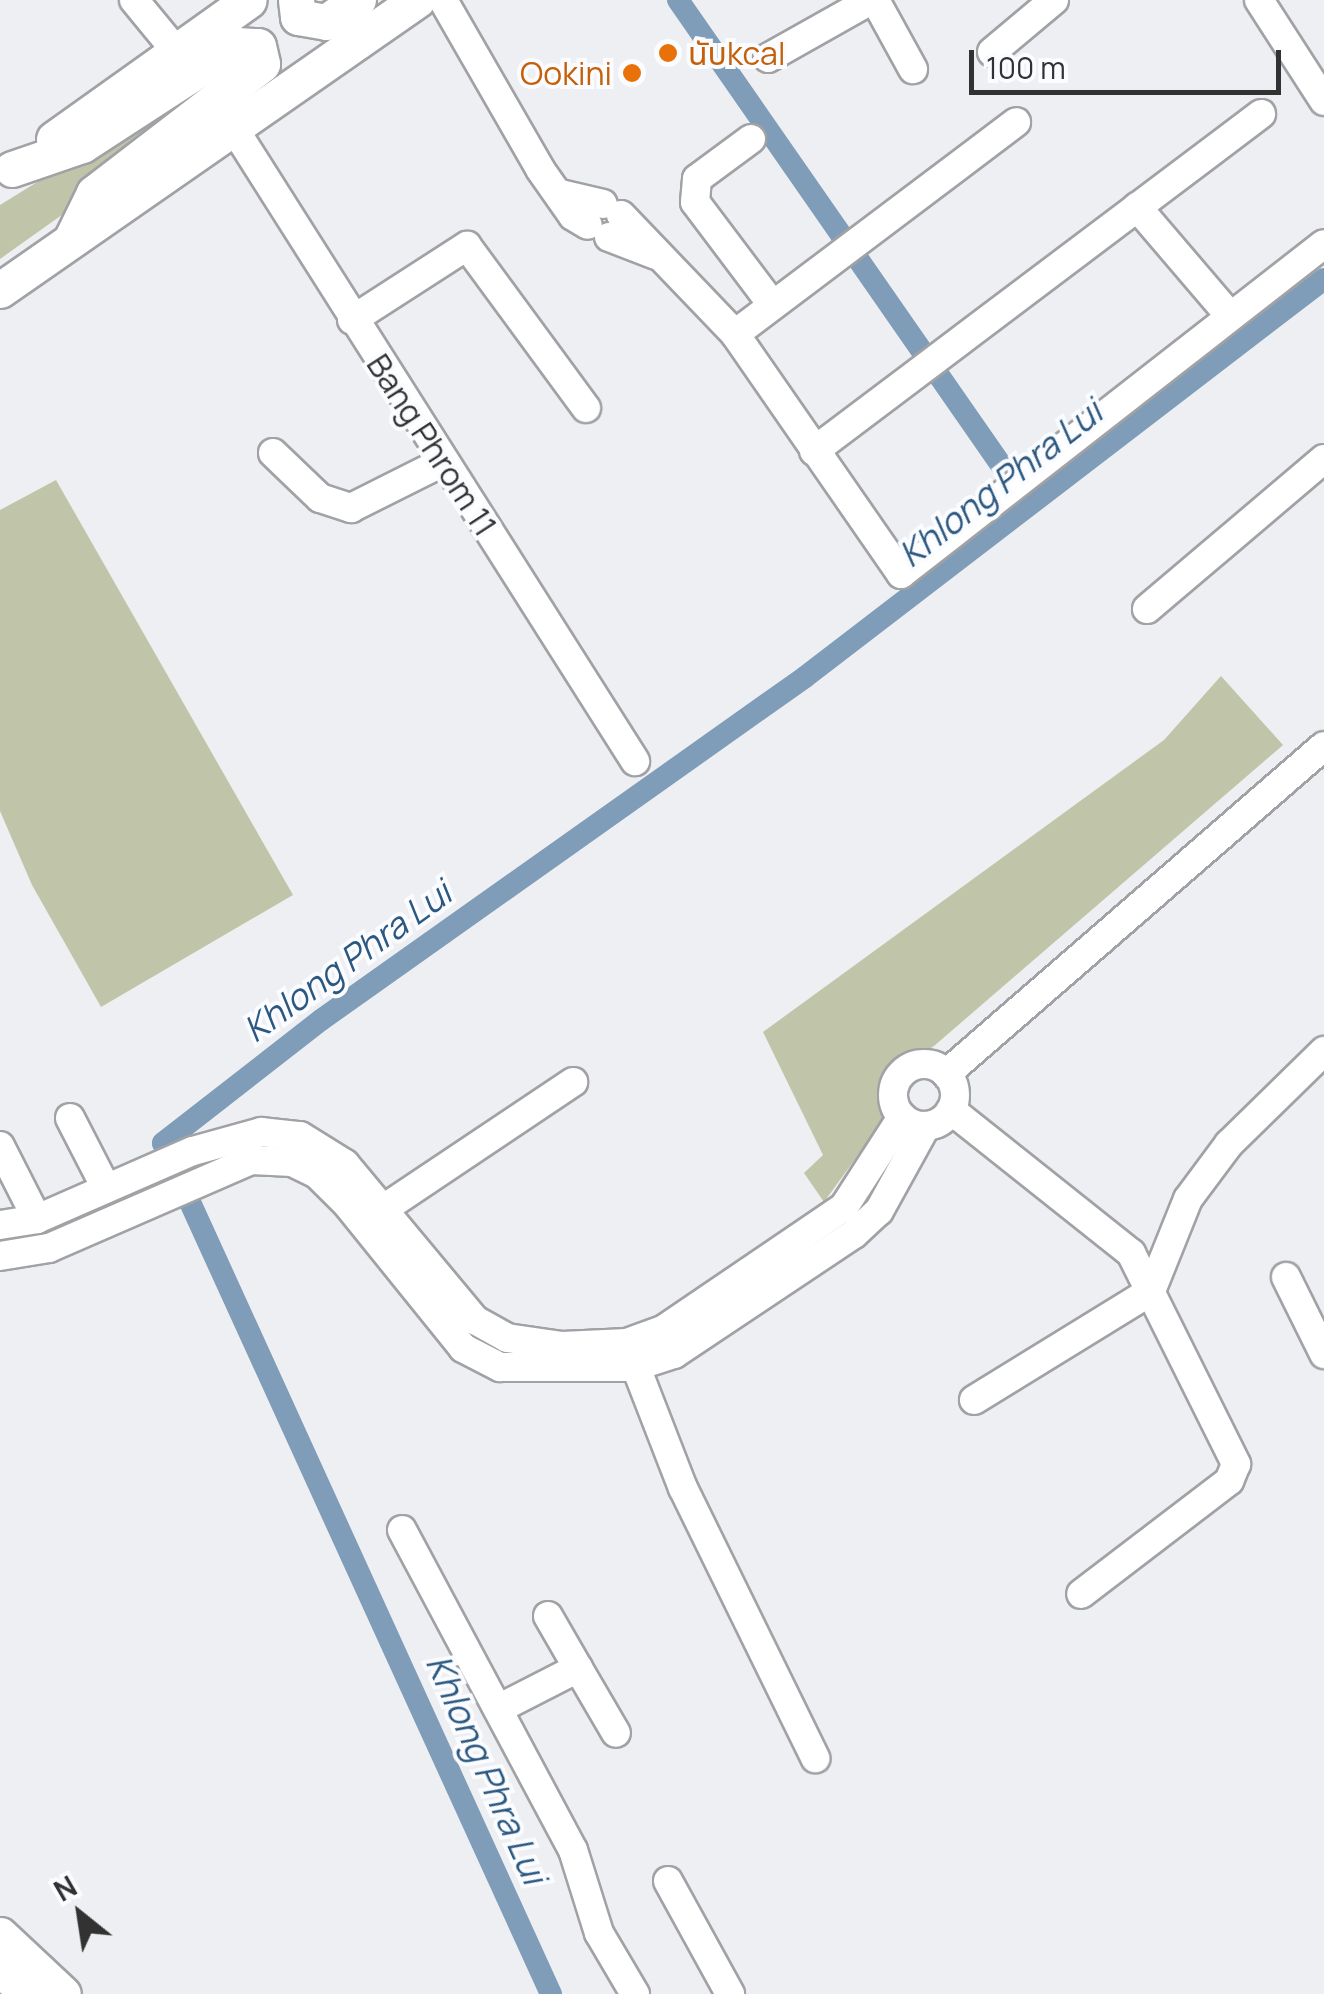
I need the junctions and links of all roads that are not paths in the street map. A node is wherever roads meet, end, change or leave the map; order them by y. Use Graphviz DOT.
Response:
graph roads {
  1 [pos="134,0"];
  2 [pos="249,0"];
  3 [pos="296,0"];
  4 [pos="358,0"];
  5 [pos="416,0"];
  6 [pos="443,0"];
  7 [pos="873,0"];
  8 [pos="1054,0"];
  9 [pos="1259,0"];
  10 [pos="176,51"];
  11 [pos="992,52"];
  12 [pos="768,58"];
  13 [pos="914,69"];
  14 [pos="1324,100"];
  15 [pos="1261,114"];
  16 [pos="1016,122"];
  17 [pos="233,126"];
  18 [pos="751,139"];
  19 [pos="6,173"];
  20 [pos="1137,206"];
  21 [pos="70,240"];
  22 [pos="1324,244"];
  23 [pos="0,290"];
  24 [pos="772,304"];
  25 [pos="1230,316"];
  26 [pos="352,320"];
  27 [pos="735,334"];
  28 [pos="586,408"];
  29 [pos="814,452"];
  30 [pos="273,453"];
  31 [pos="1324,458"];
  32 [pos="442,462"];
  33 [pos="1147,609"];
  34 [pos="1324,746"];
  35 [pos="635,761"];
  36 [pos="1324,1051"];
  37 [pos="946,1074"];
  38 [pos="573,1082"];
  39 [pos="951,1110"];
  40 [pos="70,1118"];
  41 [pos="914,1121"];
  42 [pos="0,1146"];
  43 [pos="159,1183"];
  44 [pos="106,1188"];
  45 [pos="374,1216"];
  46 [pos="36,1219"];
  47 [pos="0,1225"];
  48 [pos="0,1256"];
  49 [pos="1286,1277"];
  50 [pos="1151,1292"];
  51 [pos="1324,1354"];
  52 [pos="631,1355"];
  53 [pos="974,1400"];
  54 [pos="402,1530"];
  55 [pos="1080,1594"];
  56 [pos="548,1616"];
  57 [pos="578,1668"];
  58 [pos="498,1709"];
  59 [pos="616,1734"];
  60 [pos="815,1758"];
  61 [pos="668,1881"];
  62 [pos="0,1934"];
  63 [pos="0,1970"];
  64 [pos="0,1984"];
  65 [pos="10,1994"];
  66 [pos="31,1994"];
  67 [pos="62,1994"];
  68 [pos="635,1994"];
  69 [pos="730,1994"];
  1 -- 10 [label="street"];
  2 -- 10 [label="main road"];
  3 -- 4 [label="main road"];
  5 -- 17 [label="main road"];
  6 -- 27 [label="street"];
  7 -- 12 [label="street"];
  7 -- 13 [label="street"];
  8 -- 11 [label="street"];
  9 -- 14 [label="street"];
  10 -- 19 [label="main road"];
  15 -- 20 [label="street"];
  16 -- 24 [label="street"];
  17 -- 21 [label="main road"];
  17 -- 26 [label="street, Bang Phrom 11"];
  18 -- 24 [label="street"];
  19 -- 21 [label="main road"];
  20 -- 25 [label="street"];
  20 -- 29 [label="street"];
  21 -- 23 [label="main road"];
  22 -- 25 [label="street"];
  24 -- 27 [label="street"];
  25 -- 29 [label="street"];
  26 -- 28 [label="street"];
  26 -- 32 [label="street, Bang Phrom 11"];
  27 -- 29 [label="street"];
  30 -- 32 [label="street"];
  31 -- 33 [label="street"];
  32 -- 35 [label="street, Bang Phrom 11"];
  34 -- 37 [label="street"];
  36 -- 50 [label="street"];
  37 -- 39 [label="street"];
  37 -- 41 [label="street"];
  38 -- 45 [label="street"];
  39 -- 41 [label="street"];
  39 -- 50 [label="street"];
  40 -- 44 [label="street"];
  41 -- 52 [label="street"];
  42 -- 46 [label="street"];
  43 -- 44 [label="street"];
  43 -- 45 [label="street"];
  43 -- 48 [label="street"];
  44 -- 46 [label="street"];
  45 -- 52 [label="street"];
  46 -- 47 [label="street"];
  49 -- 51 [label="street"];
  50 -- 53 [label="street"];
  50 -- 55 [label="street"];
  52 -- 60 [label="street"];
  54 -- 58 [label="street"];
  56 -- 57 [label="street"];
  57 -- 58 [label="street"];
  57 -- 59 [label="street"];
  58 -- 68 [label="street"];
  61 -- 69 [label="street"];
  62 -- 67 [label="main road"];
  63 -- 66 [label="main road"];
  64 -- 65 [label="main road"];
}
